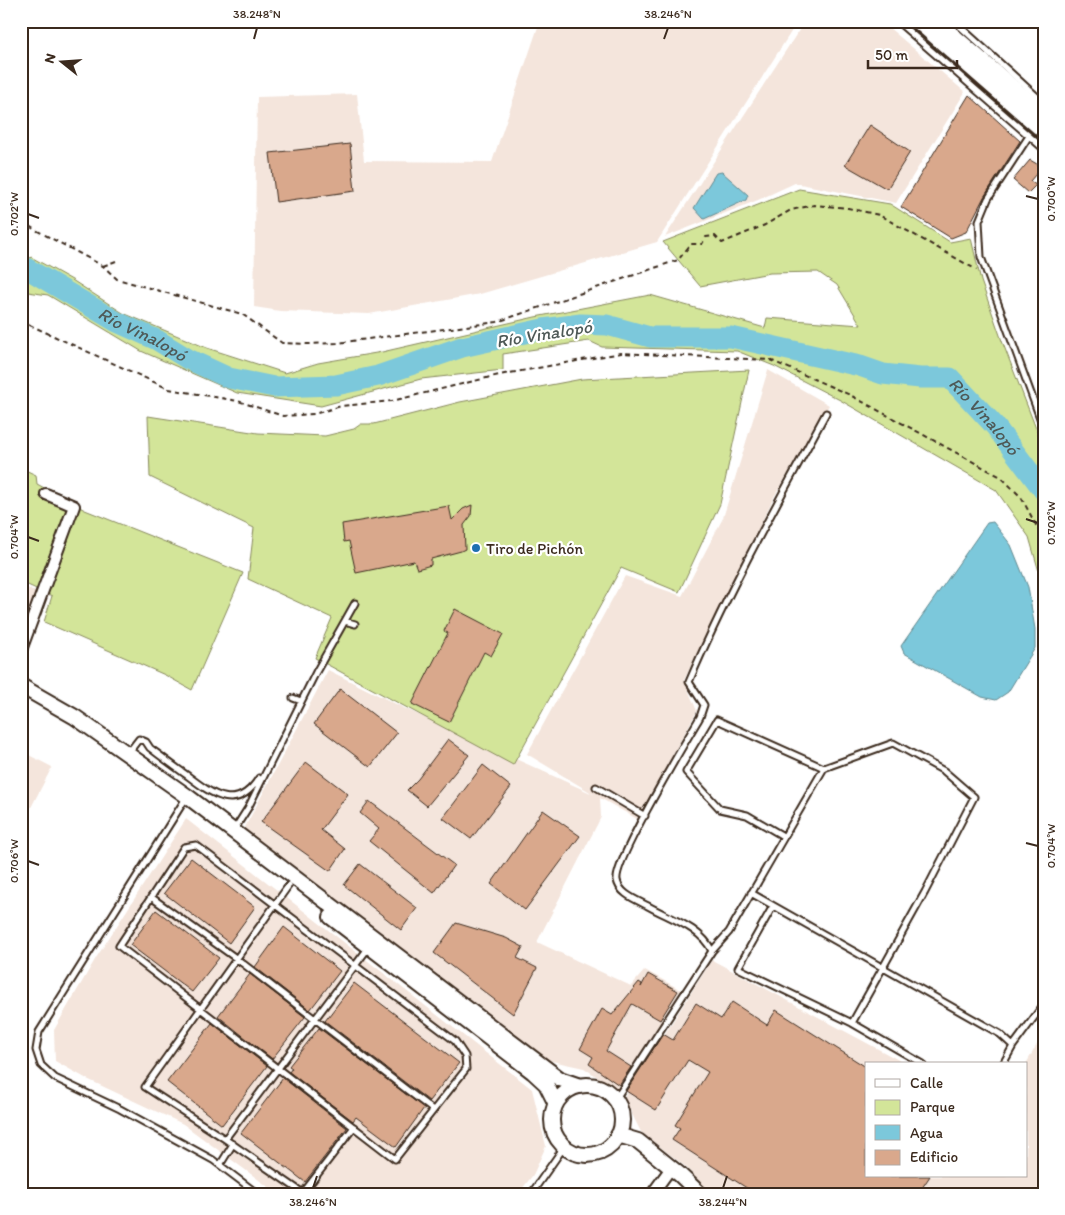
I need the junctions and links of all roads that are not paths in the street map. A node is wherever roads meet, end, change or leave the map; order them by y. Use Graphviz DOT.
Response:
graph roads {
  1 [pos="897,21"];
  2 [pos="917,21"];
  3 [pos="938,21"];
  4 [pos="954,21"];
  5 [pos="1044,103"];
  6 [pos="1044,114"];
  7 [pos="1044,132"];
  8 [pos="1028,136"];
  9 [pos="1044,150"];
  10 [pos="826,413"];
  11 [pos="1044,429"];
  12 [pos="46,494"];
  13 [pos="355,603"];
  14 [pos="345,621"];
  15 [pos="355,624"];
  16 [pos="21,650"];
  17 [pos="21,686"];
  18 [pos="293,698"];
  19 [pos="301,701"];
  20 [pos="127,756"];
  21 [pos="271,758"];
  22 [pos="824,768"];
  23 [pos="596,787"];
  24 [pos="185,800"];
  25 [pos="645,816"];
  26 [pos="234,831"];
  27 [pos="783,836"];
  28 [pos="290,885"];
  29 [pos="751,893"];
  30 [pos="151,897"];
  31 [pos="275,906"];
  32 [pos="773,906"];
  33 [pos="369,946"];
  34 [pos="712,951"];
  35 [pos="237,959"];
  36 [pos="356,966"];
  37 [pos="883,968"];
  38 [pos="1044,1004"];
  39 [pos="201,1009"];
  40 [pos="315,1019"];
  41 [pos="852,1023"];
  42 [pos="1013,1046"];
  43 [pos="920,1062"];
  44 [pos="1004,1062"];
  45 [pos="278,1068"];
  46 [pos="580,1086"];
  47 [pos="615,1100"];
  48 [pos="556,1104"];
  49 [pos="433,1110"];
  50 [pos="354,1127"];
  51 [pos="618,1135"];
  52 [pos="225,1139"];
  53 [pos="233,1144"];
  54 [pos="564,1147"];
  55 [pos="220,1166"];
  56 [pos="671,1168"];
  57 [pos="258,1194"];
  58 [pos="532,1194"];
  59 [pos="652,1194"];
  60 [pos="700,1194"];
  1 -- 8 [label="lane"];
  2 -- 7 [label="main road"];
  3 -- 6 [label="main road"];
  4 -- 5 [label="lane"];
  8 -- 9 [label="lane"];
  8 -- 11 [label="lane"];
  10 -- 25 [label="lane"];
  12 -- 16 [label="street"];
  13 -- 14 [label="lane"];
  14 -- 15 [label="lane"];
  14 -- 19 [label="lane"];
  17 -- 20 [label="main road"];
  18 -- 19 [label="lane"];
  19 -- 21 [label="lane"];
  20 -- 21 [label="lane"];
  20 -- 24 [label="main road"];
  21 -- 26 [label="lane"];
  22 -- 27 [label="lane"];
  22 -- 27 [label="lane"];
  22 -- 37 [label="lane"];
  23 -- 25 [label="lane"];
  24 -- 26 [label="main road"];
  24 -- 28 [label="main road"];
  24 -- 55 [label="lane"];
  25 -- 34 [label="lane"];
  26 -- 46 [label="main road"];
  27 -- 29 [label="lane"];
  28 -- 31 [label="lane"];
  28 -- 33 [label="main road"];
  29 -- 32 [label="lane"];
  29 -- 34 [label="lane"];
  30 -- 31 [label="lane"];
  30 -- 35 [label="lane"];
  30 -- 39 [label="lane"];
  31 -- 35 [label="lane"];
  31 -- 36 [label="lane"];
  32 -- 37 [label="lane"];
  32 -- 41 [label="lane"];
  33 -- 36 [label="lane"];
  33 -- 48 [label="main road"];
  34 -- 47 [label="lane"];
  35 -- 39 [label="lane"];
  35 -- 40 [label="lane"];
  36 -- 40 [label="lane"];
  36 -- 49 [label="lane"];
  37 -- 41 [label="lane"];
  37 -- 42 [label="lane"];
  38 -- 42 [label="lane"];
  39 -- 45 [label="lane"];
  39 -- 52 [label="lane"];
  40 -- 45 [label="lane"];
  40 -- 49 [label="lane"];
  41 -- 43 [label="lane"];
  42 -- 44 [label="lane"];
  45 -- 50 [label="lane"];
  45 -- 52 [label="lane"];
  46 -- 47 [label="main road"];
  46 -- 48 [label="main road"];
  47 -- 51 [label="main road"];
  48 -- 54 [label="main road"];
  49 -- 50 [label="lane"];
  50 -- 53 [label="lane"];
  51 -- 54 [label="main road"];
  51 -- 56 [label="main road"];
  52 -- 53 [label="lane"];
  53 -- 55 [label="lane"];
  54 -- 58 [label="lane"];
  55 -- 57 [label="lane"];
  56 -- 59 [label="street"];
  56 -- 60 [label="main road"];
}
